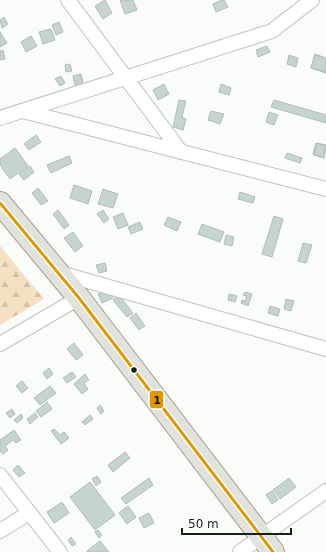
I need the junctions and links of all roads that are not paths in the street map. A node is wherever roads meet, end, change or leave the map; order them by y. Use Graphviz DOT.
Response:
graph roads {
  1 [pos="68,0"];
  2 [pos="312,0"];
  3 [pos="124,78"];
  4 [pos="22,111"];
  5 [pos="0,118"];
  6 [pos="181,152"];
  7 [pos="326,189"];
  8 [pos="0,202"];
  9 [pos="57,273"];
  10 [pos="79,298"];
  11 [pos="0,344"];
  12 [pos="326,349"];
  13 [pos="0,475"];
  14 [pos="326,491"];
  15 [pos="29,513"];
  16 [pos="0,531"];
  17 [pos="268,544"];
  18 [pos="60,552"];
  19 [pos="240,552"];
  1 -- 3 [label="street"];
  2 -- 3 [label="street"];
  3 -- 4 [label="street"];
  3 -- 6 [label="street"];
  4 -- 5 [label="street"];
  4 -- 6 [label="street"];
  6 -- 7 [label="street"];
  8 -- 9 [label="main road"];
  9 -- 10 [label="main road"];
  9 -- 12 [label="street"];
  10 -- 11 [label="street"];
  10 -- 17 [label="main road"];
  13 -- 15 [label="street"];
  14 -- 17 [label="street"];
  15 -- 16 [label="street"];
  15 -- 18 [label="street"];
  17 -- 19 [label="street"];
}
